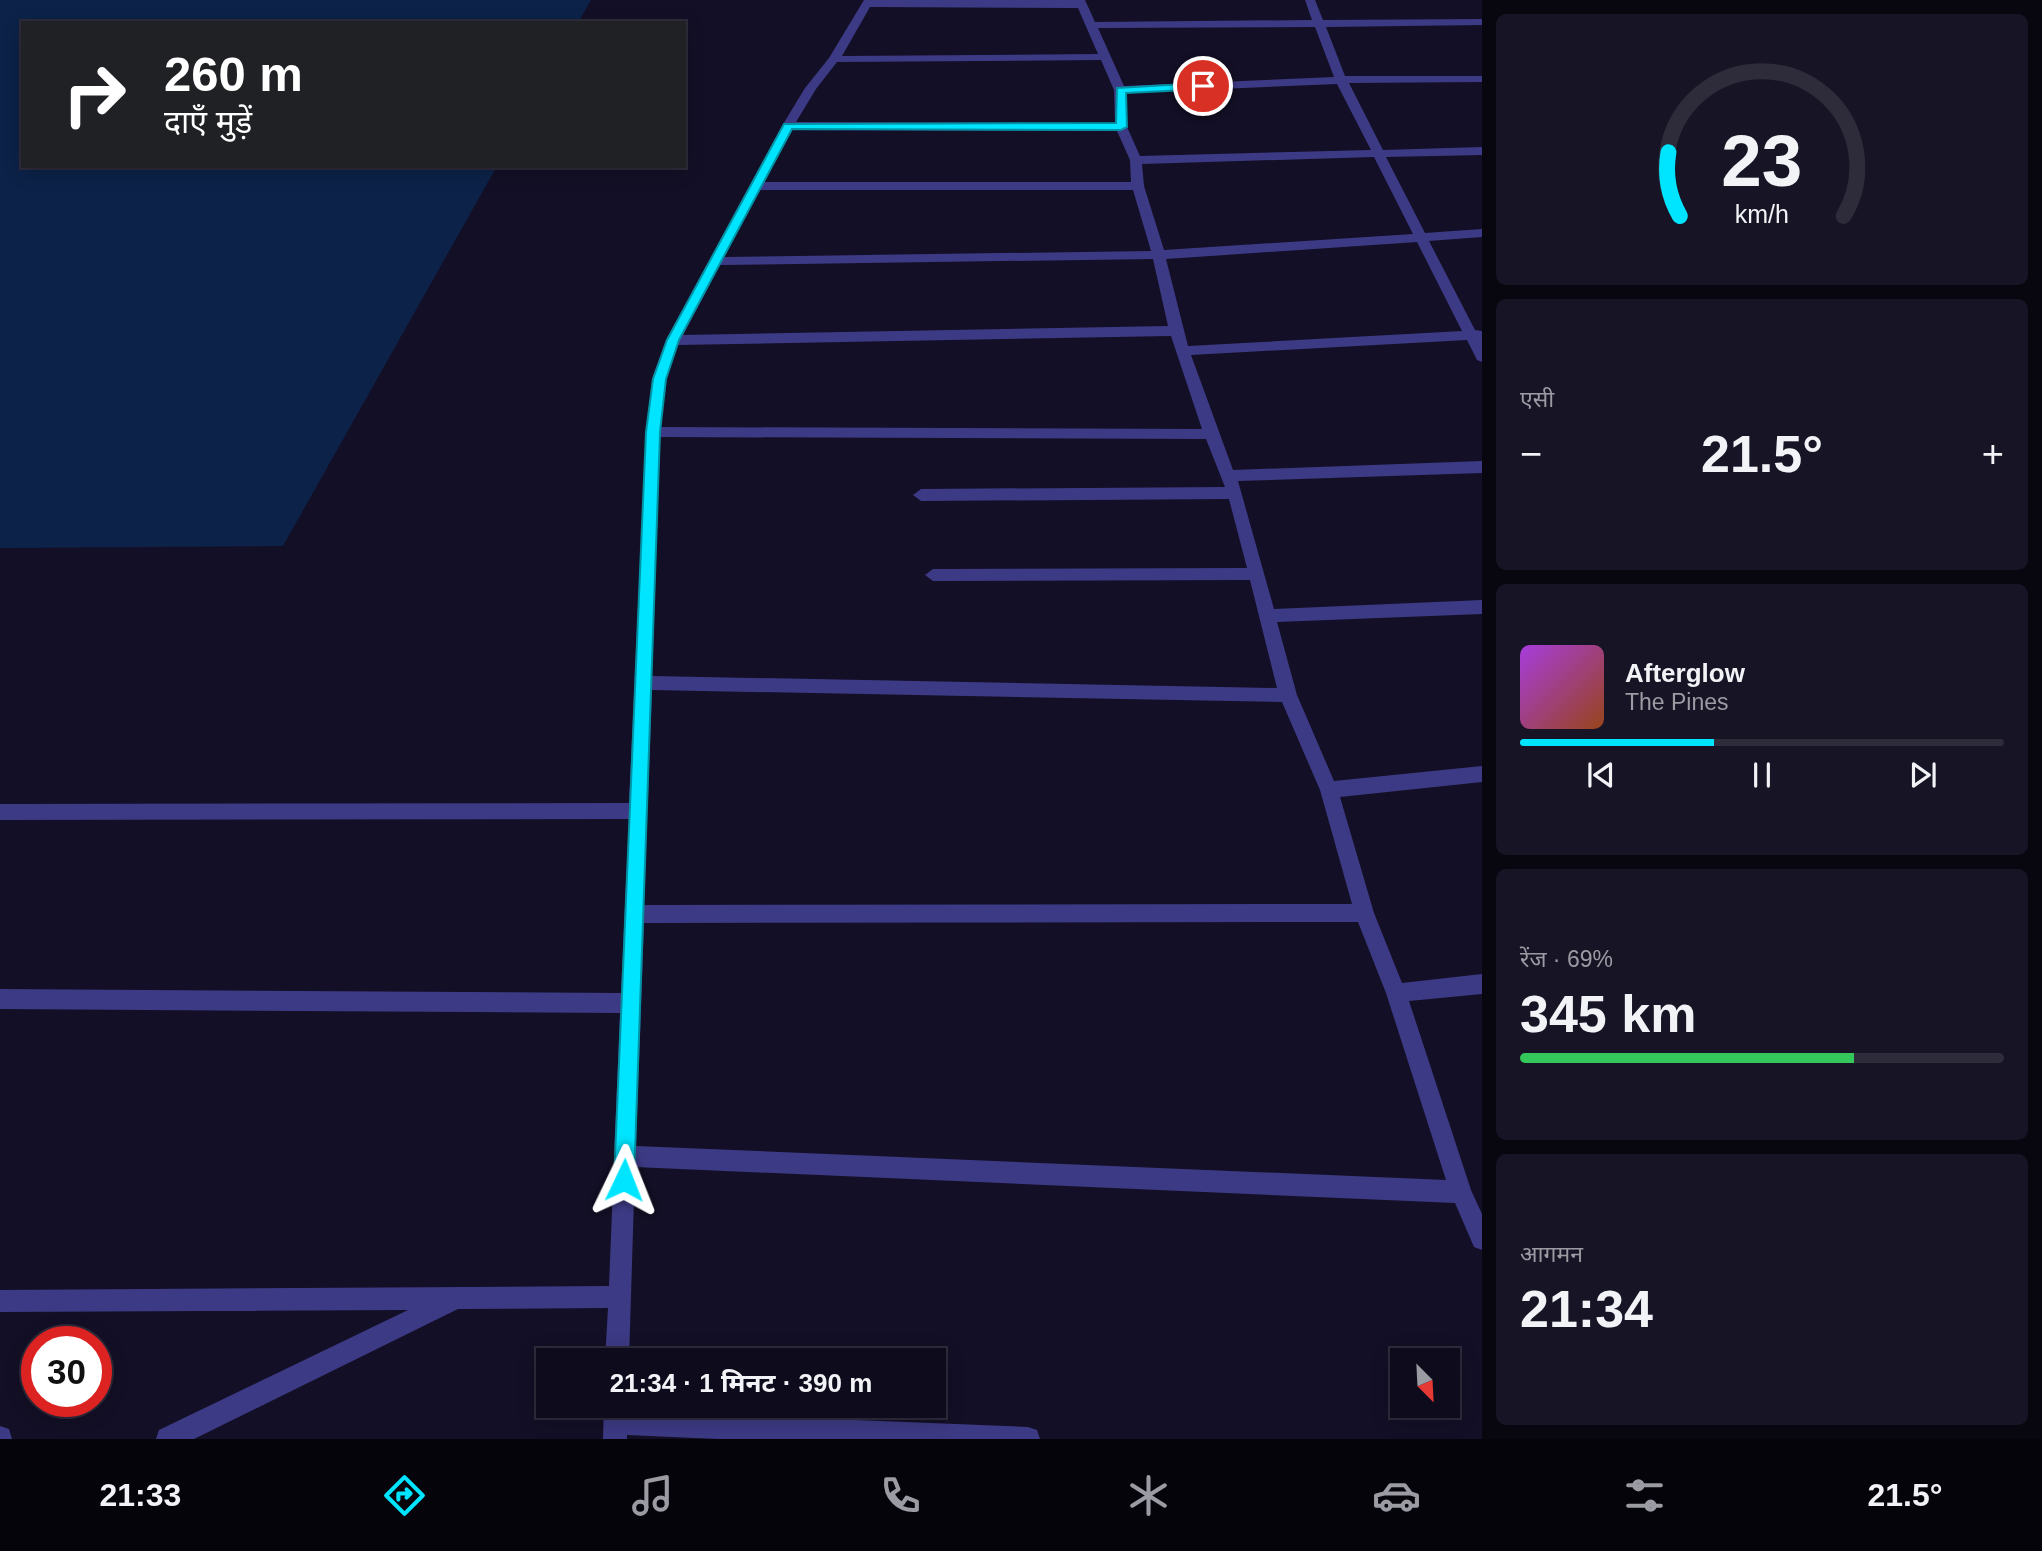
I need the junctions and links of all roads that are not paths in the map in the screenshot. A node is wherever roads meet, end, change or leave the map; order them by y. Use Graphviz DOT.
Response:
graph roads {
  1 [pos="1310,0"];
  2 [pos="868,2"];
  3 [pos="1081,2"];
  4 [pos="1482,22"];
  5 [pos="1320,23"];
  6 [pos="1090,25"];
  7 [pos="1105,57"];
  8 [pos="834,59"];
  9 [pos="1341,79"];
  10 [pos="1482,79"];
  11 [pos="1120,90"];
  12 [pos="788,126"];
  13 [pos="1121,127"];
  14 [pos="1482,151"];
  15 [pos="1378,152"];
  16 [pos="1136,160"];
  17 [pos="757,186"];
  18 [pos="1138,186"];
  19 [pos="1482,233"];
  20 [pos="1420,236"];
  21 [pos="1159,255"];
  22 [pos="716,261"];
  23 [pos="1176,331"];
  24 [pos="1476,335"];
  25 [pos="673,340"];
  26 [pos="1185,351"];
  27 [pos="1482,357"];
  28 [pos="653,432"];
  29 [pos="1211,434"];
  30 [pos="1482,467"];
  31 [pos="1228,476"];
  32 [pos="1235,493"];
  33 [pos="921,495"];
  34 [pos="1256,574"];
  35 [pos="933,575"];
  36 [pos="1482,607"];
  37 [pos="1268,616"];
  38 [pos="643,683"];
  39 [pos="1288,695"];
  40 [pos="1482,774"];
  41 [pos="1329,790"];
  42 [pos="639,811"];
  43 [pos="0,812"];
  44 [pos="1364,912"];
  45 [pos="635,914"];
  46 [pos="1482,984"];
  47 [pos="1396,993"];
  48 [pos="0,999"];
  49 [pos="632,1003"];
  50 [pos="625,1156"];
  51 [pos="1461,1192"];
  52 [pos="1482,1239"];
  53 [pos="620,1297"];
  54 [pos="456,1298"];
  55 [pos="0,1301"];
  56 [pos="618,1348"];
  57 [pos="615,1422"];
  58 [pos="168,1439"];
  59 [pos="1028,1439"];
  1 -- 5 [label="street"];
  2 -- 3 [label="street"];
  2 -- 8 [label="street"];
  3 -- 6 [label="street"];
  4 -- 5 [label="street"];
  5 -- 6 [label="street"];
  5 -- 9 [label="street"];
  6 -- 7 [label="street"];
  7 -- 8 [label="street"];
  7 -- 11 [label="street"];
  8 -- 12 [label="street"];
  9 -- 10 [label="street"];
  9 -- 11 [label="street"];
  9 -- 15 [label="street"];
  11 -- 13 [label="street"];
  12 -- 13 [label="street"];
  12 -- 17 [label="street"];
  13 -- 16 [label="street"];
  14 -- 15 [label="street"];
  15 -- 16 [label="street"];
  15 -- 20 [label="street"];
  16 -- 18 [label="street"];
  17 -- 18 [label="street"];
  17 -- 22 [label="street"];
  18 -- 21 [label="street"];
  19 -- 20 [label="street"];
  20 -- 21 [label="street"];
  20 -- 24 [label="street"];
  21 -- 22 [label="street"];
  21 -- 23 [label="street"];
  22 -- 25 [label="street"];
  23 -- 25 [label="street"];
  23 -- 26 [label="street"];
  24 -- 26 [label="street"];
  24 -- 27 [label="street"];
  25 -- 28 [label="street"];
  26 -- 29 [label="street"];
  28 -- 29 [label="street"];
  28 -- 38 [label="street"];
  29 -- 31 [label="street"];
  30 -- 31 [label="street"];
  31 -- 32 [label="street"];
  32 -- 33 [label="street"];
  32 -- 34 [label="street"];
  34 -- 35 [label="street"];
  34 -- 37 [label="street"];
  36 -- 37 [label="street"];
  37 -- 39 [label="street"];
  38 -- 39 [label="street"];
  38 -- 42 [label="street"];
  39 -- 41 [label="street"];
  40 -- 41 [label="street"];
  41 -- 44 [label="street"];
  42 -- 43 [label="street"];
  42 -- 45 [label="street"];
  44 -- 45 [label="street"];
  44 -- 47 [label="street"];
  45 -- 49 [label="street"];
  46 -- 47 [label="street"];
  47 -- 51 [label="street"];
  48 -- 49 [label="street"];
  49 -- 50 [label="street"];
  50 -- 51 [label="street"];
  50 -- 53 [label="street"];
  51 -- 52 [label="street"];
  53 -- 54 [label="street"];
  53 -- 56 [label="street"];
  54 -- 55 [label="street"];
  54 -- 58 [label="street"];
  57 -- 59 [label="street"];
}
